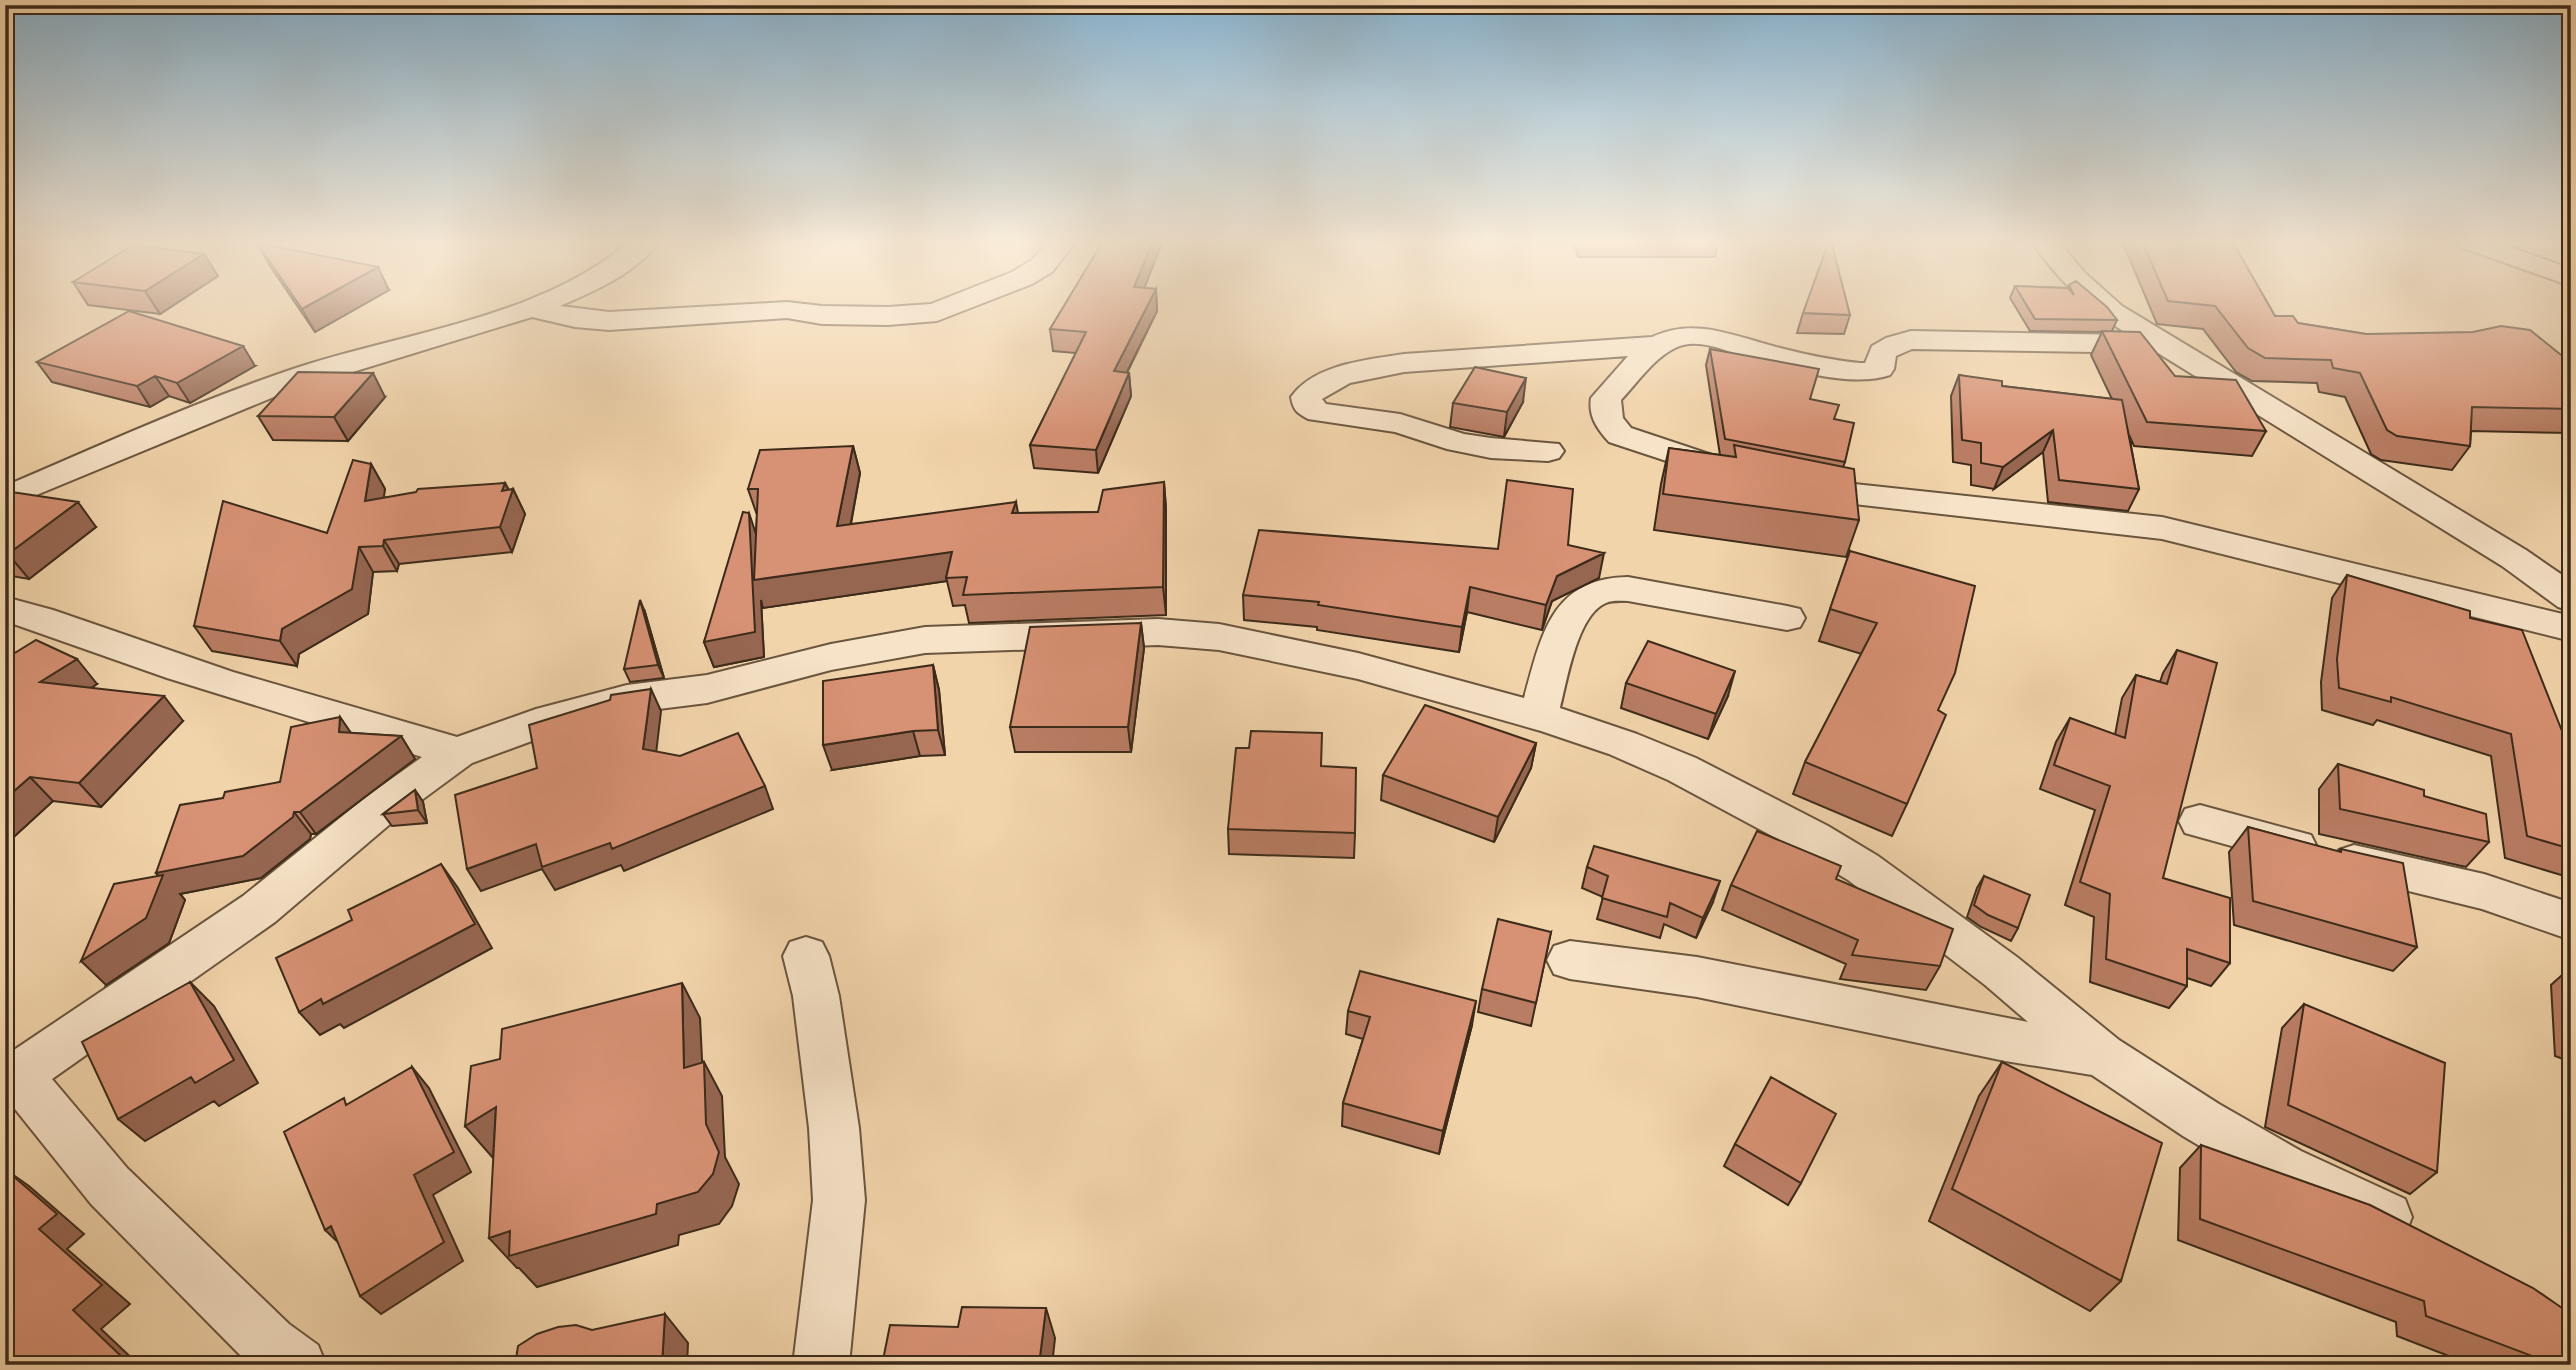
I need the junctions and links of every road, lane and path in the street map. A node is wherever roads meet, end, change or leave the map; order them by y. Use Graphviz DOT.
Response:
graph roads {
  1 [pos="536,305"];
  2 [pos="950,305"];
  3 [pos="2104,305"];
  4 [pos="528,308"];
  5 [pos="2164,344"];
  6 [pos="1658,345"];
  7 [pos="1548,451"];
  8 [pos="5,498"];
  9 [pos="2571,599"];
  10 [pos="5,609"];
  11 [pos="1787,618"];
  12 [pos="2571,629"];
  13 [pos="1538,716"];
  14 [pos="458,752"];
  15 [pos="2200,821"];
  16 [pos="2571,922"];
  17 [pos="806,956"];
  18 [pos="1570,960"];
  19 [pos="2102,1055"];
  20 [pos="12,1080"];
  21 [pos="2417,1232"];
  22 [pos="298,1365"];
  23 [pos="821,1365"];
  1 -- 4 [label="street"];
  2 -- 4 [label="street"];
  3 -- 5 [label="street"];
  4 -- 8 [label="street"];
  5 -- 6 [label="street"];
  5 -- 9 [label="street"];
  6 -- 7 [label="street"];
  6 -- 12 [label="street"];
  10 -- 14 [label="street"];
  11 -- 13 [label="street"];
  13 -- 14 [label="street"];
  13 -- 19 [label="street"];
  14 -- 20 [label="street"];
  15 -- 16 [label="street"];
  17 -- 23 [label="street"];
  18 -- 19 [label="street"];
  19 -- 21 [label="street"];
  20 -- 22 [label="street"];
}
